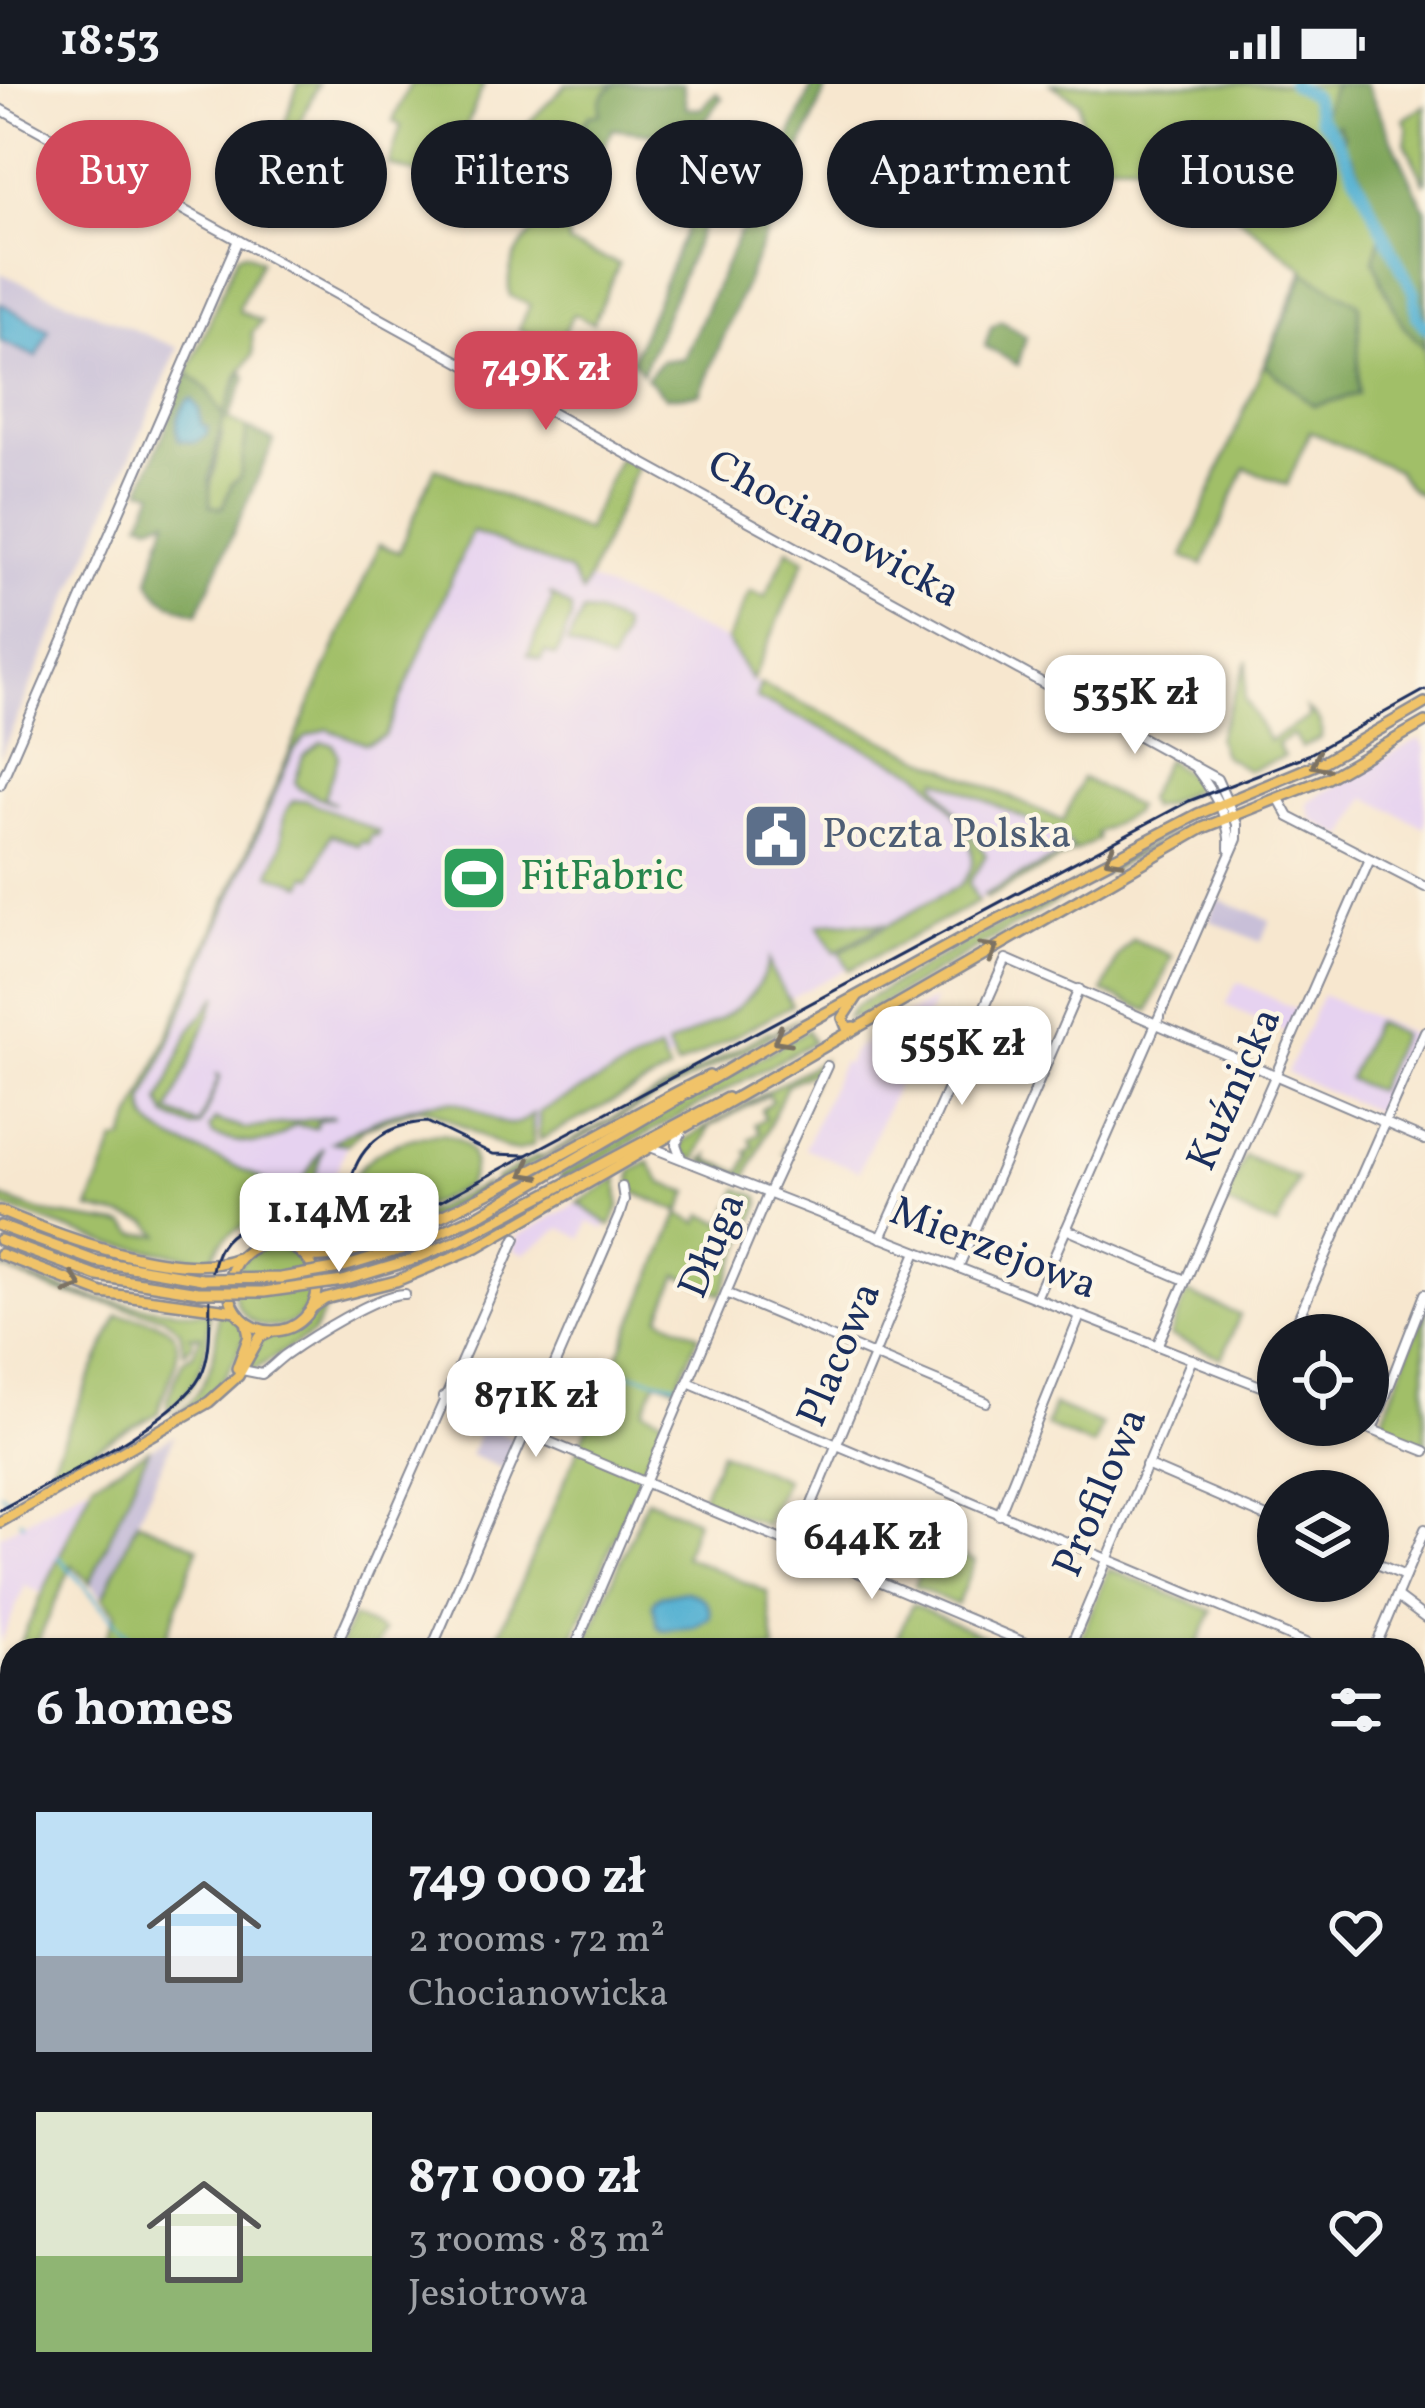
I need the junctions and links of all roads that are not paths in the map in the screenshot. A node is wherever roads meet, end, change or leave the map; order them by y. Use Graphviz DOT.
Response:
graph roads {
  1 [pos="0,110"];
  2 [pos="238,240"];
  3 [pos="1425,703"];
  4 [pos="1425,722"];
  5 [pos="0,785"];
  6 [pos="1280,800"];
  7 [pos="1223,802"];
  8 [pos="1229,818"];
  9 [pos="1370,859"];
  10 [pos="1425,887"];
  11 [pos="1078,989"];
  12 [pos="861,993"];
  13 [pos="1156,1022"];
  14 [pos="855,1027"];
  15 [pos="1425,1031"];
  16 [pos="736,1064"];
  17 [pos="827,1066"];
  18 [pos="1276,1075"];
  19 [pos="749,1088"];
  20 [pos="1385,1122"];
  21 [pos="682,1131"];
  22 [pos="1425,1140"];
  23 [pos="652,1148"];
  24 [pos="687,1162"];
  25 [pos="622,1187"];
  26 [pos="768,1194"];
  27 [pos="0,1211"];
  28 [pos="0,1226"];
  29 [pos="1066,1229"];
  30 [pos="516,1238"];
  31 [pos="881,1238"];
  32 [pos="0,1240"];
  33 [pos="917,1252"];
  34 [pos="0,1254"];
  35 [pos="242,1255"];
  36 [pos="304,1255"];
  37 [pos="208,1264"];
  38 [pos="958,1268"];
  39 [pos="1185,1280"];
  40 [pos="229,1285"];
  41 [pos="726,1293"];
  42 [pos="405,1294"];
  43 [pos="1425,1294"];
  44 [pos="1036,1298"];
  45 [pos="314,1307"];
  46 [pos="236,1312"];
  47 [pos="1300,1314"];
  48 [pos="1081,1316"];
  49 [pos="246,1322"];
  50 [pos="271,1332"];
  51 [pos="1157,1346"];
  52 [pos="874,1355"];
  53 [pos="1192,1359"];
  54 [pos="242,1370"];
  55 [pos="688,1382"];
  56 [pos="1257,1385"];
  57 [pos="1389,1386"];
  58 [pos="225,1388"];
  59 [pos="443,1397"];
  60 [pos="986,1402"];
  61 [pos="525,1432"];
  62 [pos="1389,1437"];
  63 [pos="836,1445"];
  64 [pos="1425,1451"];
  65 [pos="1146,1466"];
  66 [pos="646,1482"];
  67 [pos="1257,1513"];
  68 [pos="999,1515"];
  69 [pos="0,1522"];
  70 [pos="1425,1528"];
  71 [pos="794,1546"];
  72 [pos="1106,1560"];
  73 [pos="1389,1569"];
  74 [pos="1405,1576"];
  75 [pos="1396,1597"];
  76 [pos="1425,1618"];
  77 [pos="339,1638"];
  78 [pos="436,1638"];
  79 [pos="579,1638"];
  80 [pos="1013,1638"];
  81 [pos="1074,1638"];
  82 [pos="1293,1638"];
  83 [pos="1379,1638"];
  1 -- 2 [label="street, Chocianowicka"];
  2 -- 5 [label="street"];
  2 -- 7 [label="street, Chocianowicka"];
  3 -- 7 [label="main road, one-way"];
  4 -- 6 [label="main road"];
  6 -- 8 [label="main road"];
  6 -- 9 [label="street"];
  7 -- 8 [label="street, Chocianowicka"];
  7 -- 12 [label="main road, one-way"];
  8 -- 13 [label="street, Chocianowicka"];
  14 -- 8 [label="main road, one-way"];
  9 -- 10 [label="street"];
  9 -- 18 [label="street, Kuźnicka"];
  11 -- 13 [label="street"];
  11 -- 31 [label="street"];
  11 -- 38 [label="street"];
  12 -- 14 [label="main road"];
  12 -- 16 [label="main road, one-way"];
  13 -- 18 [label="street"];
  13 -- 29 [label="street"];
  14 -- 19 [label="main road"];
  15 -- 20 [label="street"];
  16 -- 28 [label="main road, bridge"];
  16 -- 36 [label="main road, one-way"];
  17 -- 26 [label="street, Długa"];
  18 -- 20 [label="street"];
  18 -- 39 [label="street, Kuźnicka"];
  19 -- 21 [label="main road"];
  19 -- 32 [label="main road, bridge"];
  20 -- 22 [label="street"];
  20 -- 47 [label="street"];
  21 -- 23 [label="main road"];
  21 -- 24 [label="street"];
  23 -- 24 [label="street, Mierzejowa"];
  23 -- 45 [label="main road"];
  24 -- 26 [label="street, Mierzejowa"];
  25 -- 61 [label="street"];
  26 -- 31 [label="street, Mierzejowa"];
  26 -- 41 [label="street, Długa"];
  27 -- 37 [label="main road"];
  29 -- 39 [label="street"];
  29 -- 44 [label="street"];
  30 -- 59 [label="street"];
  31 -- 33 [label="street, Mierzejowa"];
  33 -- 38 [label="street, Mierzejowa"];
  33 -- 52 [label="street, Placowa"];
  34 -- 46 [label="main road, one-way"];
  35 -- 36 [label="main road"];
  35 -- 37 [label="main road"];
  35 -- 40 [label="main road"];
  36 -- 45 [label="main road"];
  37 -- 40 [label="main road"];
  38 -- 44 [label="street, Mierzejowa"];
  39 -- 51 [label="street, Kuźnicka"];
  40 -- 46 [label="main road"];
  41 -- 52 [label="street"];
  41 -- 55 [label="street, Długa"];
  42 -- 54 [label="street"];
  43 -- 57 [label="street"];
  44 -- 48 [label="street, Mierzejowa"];
  45 -- 50 [label="main road"];
  46 -- 49 [label="main road"];
  48 -- 51 [label="street, Mierzejowa"];
  48 -- 68 [label="street"];
  49 -- 50 [label="main road"];
  49 -- 58 [label="main road"];
  50 -- 54 [label="main road"];
  51 -- 53 [label="street, Mierzejowa"];
  52 -- 60 [label="street"];
  52 -- 63 [label="street, Placowa"];
  53 -- 56 [label="street, Mierzejowa"];
  53 -- 65 [label="street, Profilowa"];
  54 -- 58 [label="main road"];
  55 -- 63 [label="street"];
  55 -- 66 [label="street, Długa"];
  58 -- 69 [label="main road"];
  59 -- 61 [label="street"];
  59 -- 77 [label="street"];
  61 -- 66 [label="street"];
  61 -- 78 [label="street"];
  62 -- 64 [label="street"];
  63 -- 68 [label="street"];
  63 -- 71 [label="street, Placowa"];
  65 -- 67 [label="street"];
  65 -- 72 [label="street, Profilowa"];
  66 -- 71 [label="street"];
  66 -- 79 [label="street, Długa"];
  68 -- 72 [label="street"];
  70 -- 74 [label="street"];
  71 -- 80 [label="street"];
  72 -- 81 [label="street, Profilowa"];
  72 -- 82 [label="street"];
  73 -- 74 [label="street"];
  74 -- 75 [label="street"];
  75 -- 76 [label="street"];
  75 -- 83 [label="street"];
}
